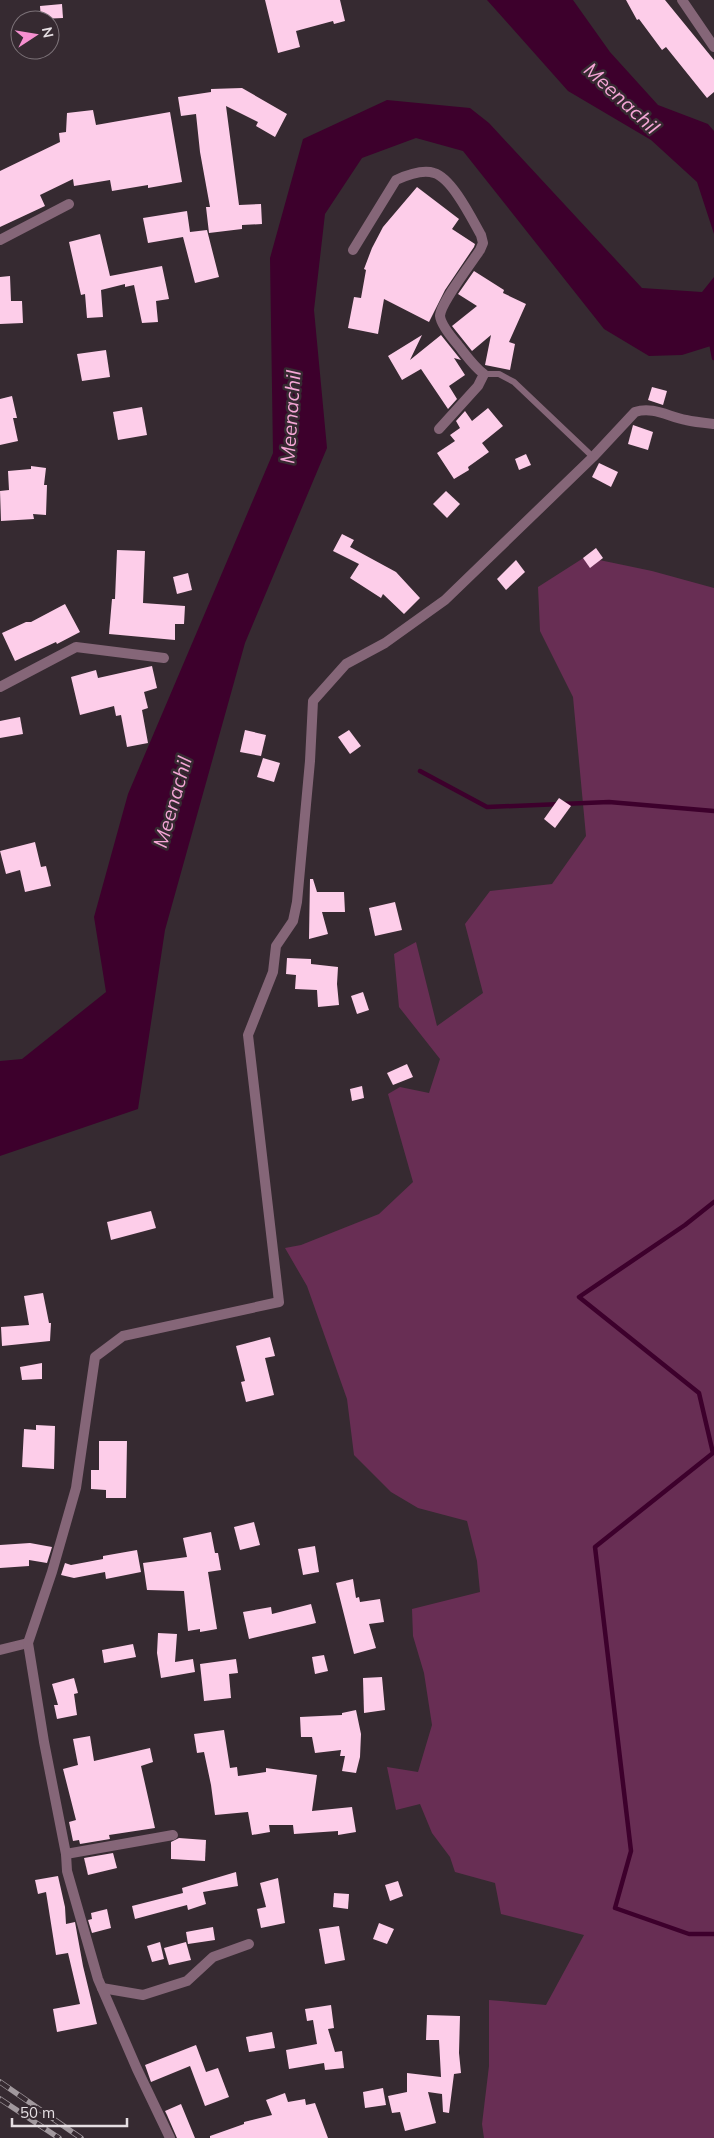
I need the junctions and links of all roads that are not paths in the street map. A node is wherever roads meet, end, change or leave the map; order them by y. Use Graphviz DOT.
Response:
graph roads {
  1 [pos="682,0"];
  2 [pos="714,47"];
  3 [pos="69,204"];
  4 [pos="0,240"];
  5 [pos="353,250"];
  6 [pos="484,374"];
  7 [pos="714,424"];
  8 [pos="439,429"];
  9 [pos="593,457"];
  10 [pos="164,658"];
  11 [pos="0,687"];
  12 [pos="28,1643"];
  13 [pos="0,1650"];
  14 [pos="173,1836"];
  15 [pos="66,1854"];
  16 [pos="249,1944"];
  17 [pos="102,1988"];
  18 [pos="170,2138"];
  1 -- 2 [label="street"];
  3 -- 4 [label="street"];
  5 -- 6 [label="street"];
  6 -- 8 [label="street"];
  6 -- 9 [label="lane"];
  7 -- 9 [label="street"];
  9 -- 12 [label="street"];
  10 -- 11 [label="street"];
  12 -- 13 [label="street"];
  12 -- 15 [label="street"];
  14 -- 15 [label="street"];
  15 -- 17 [label="street"];
  16 -- 17 [label="street"];
  17 -- 18 [label="street"];
}
